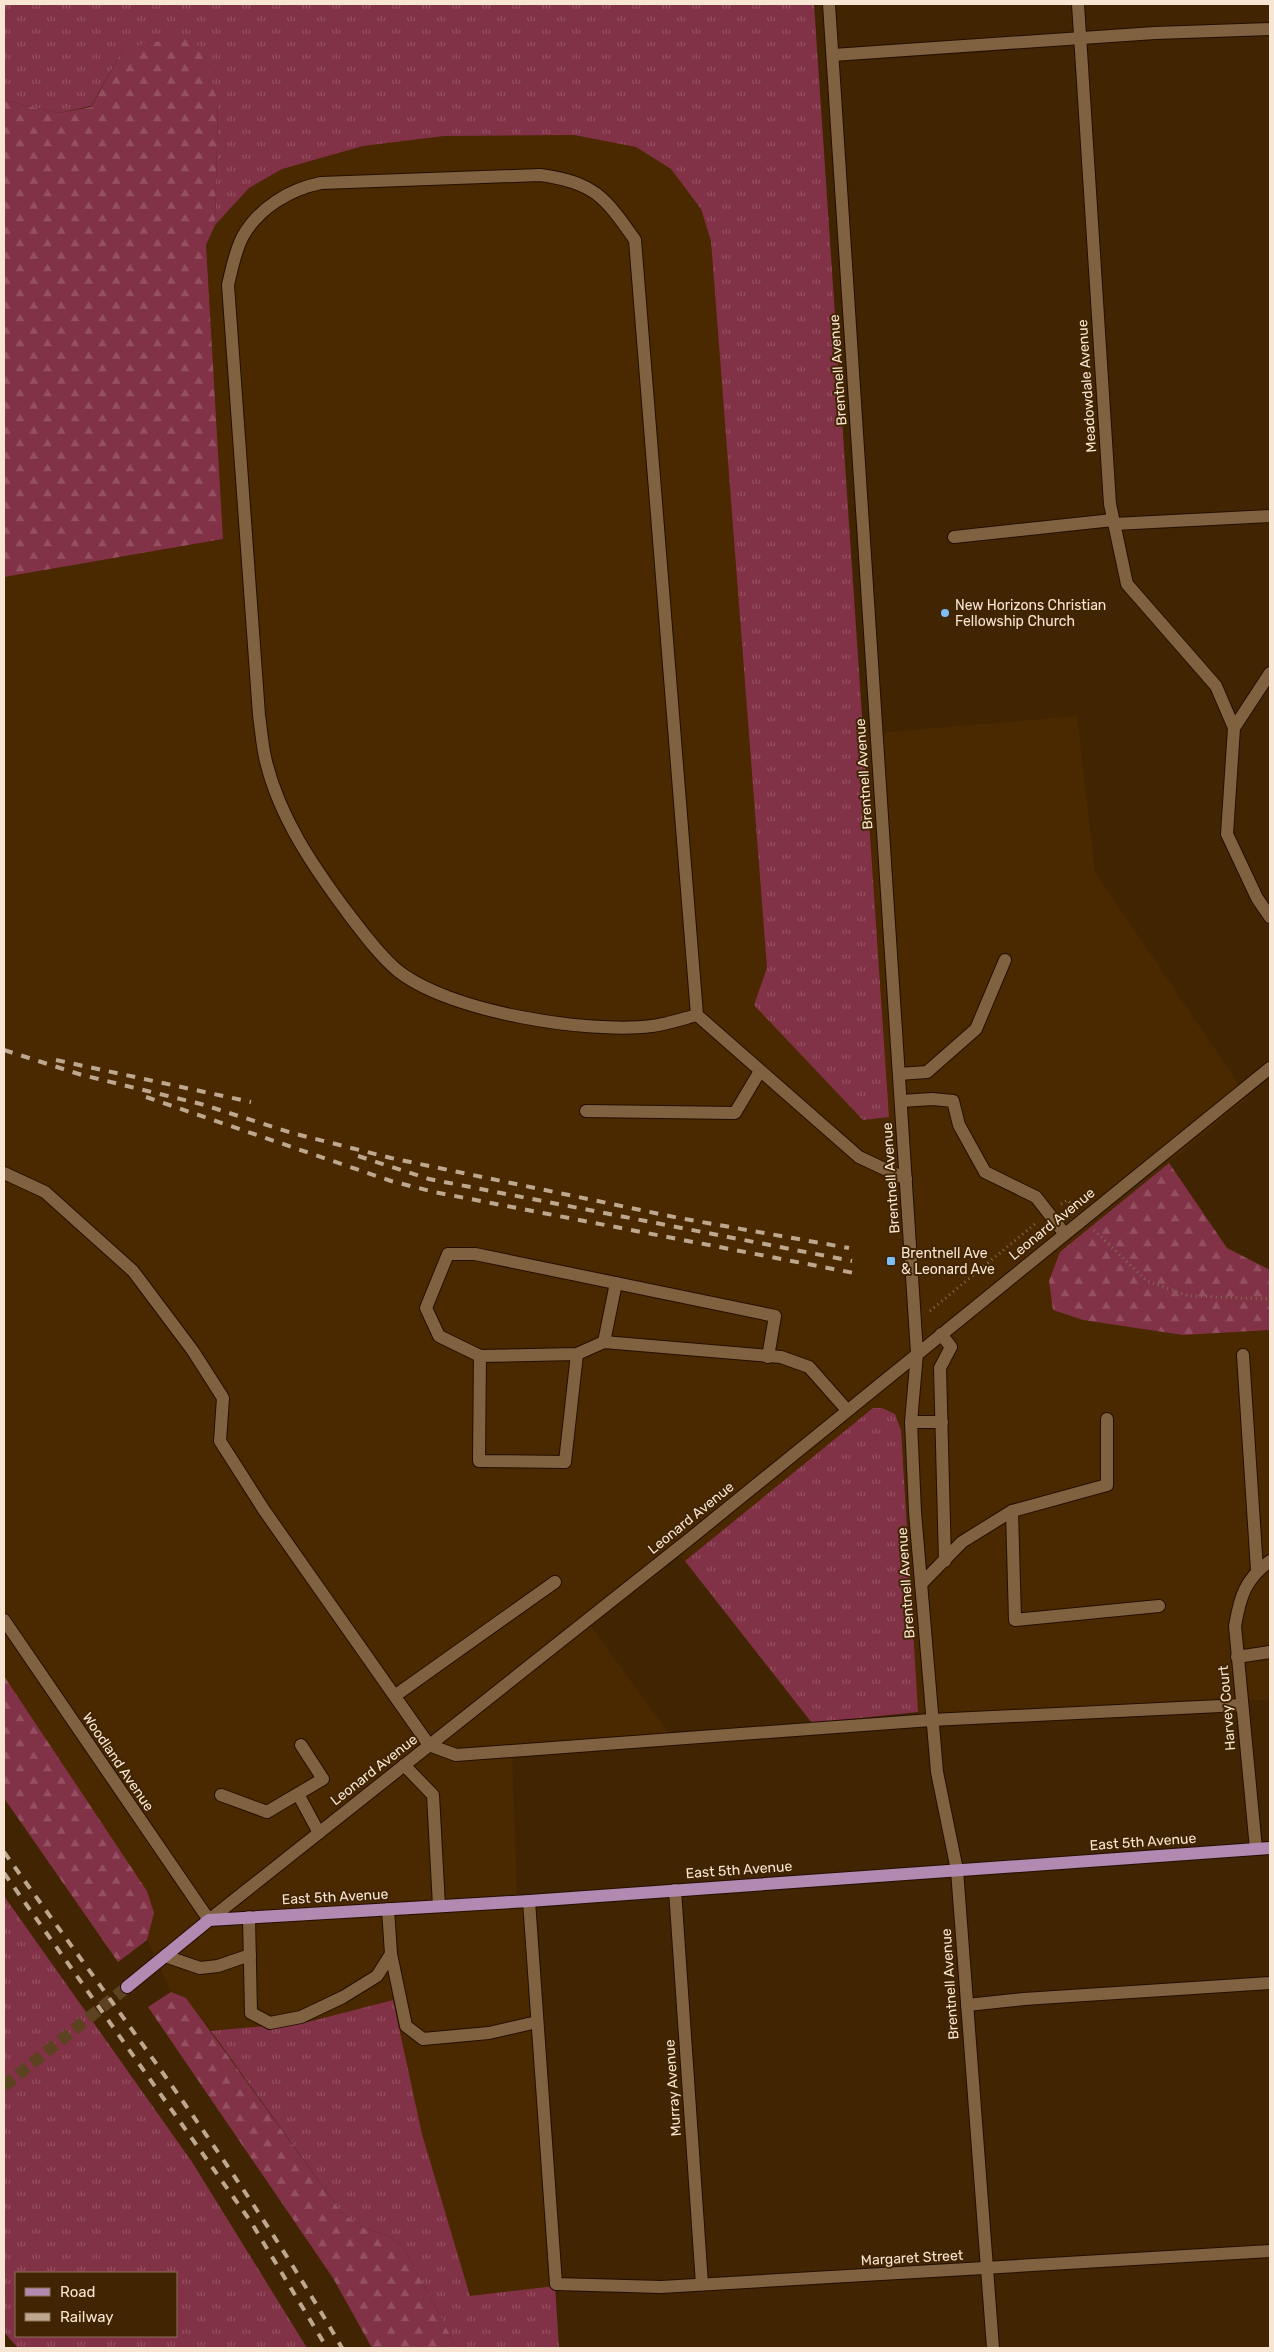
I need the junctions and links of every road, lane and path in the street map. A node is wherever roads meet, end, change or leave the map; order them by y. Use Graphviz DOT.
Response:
graph roads {
  1 [pos="830,4"];
  2 [pos="1078,4"];
  3 [pos="1270,28"];
  4 [pos="1081,39"];
  5 [pos="833,55"];
  6 [pos="1270,516"];
  7 [pos="1114,522"];
  8 [pos="954,537"];
  9 [pos="1270,673"];
  10 [pos="1234,728"];
  11 [pos="1270,917"];
  12 [pos="1005,960"];
  13 [pos="697,1015"];
  14 [pos="1270,1068"];
  15 [pos="760,1071"];
  16 [pos="899,1074"];
  17 [pos="901,1101"];
  18 [pos="586,1111"];
  19 [pos="4,1173"];
  20 [pos="906,1179"];
  21 [pos="1048,1213"];
  22 [pos="1083,1218"];
  23 [pos="1064,1234"];
  24 [pos="616,1283"];
  25 [pos="1270,1299"];
  26 [pos="916,1324"];
  27 [pos="940,1334"];
  28 [pos="604,1342"];
  29 [pos="917,1353"];
  30 [pos="578,1354"];
  31 [pos="1243,1355"];
  32 [pos="480,1356"];
  33 [pos="768,1356"];
  34 [pos="847,1410"];
  35 [pos="1107,1418"];
  36 [pos="911,1422"];
  37 [pos="942,1422"];
  38 [pos="1012,1511"];
  39 [pos="945,1561"];
  40 [pos="1270,1561"];
  41 [pos="1257,1570"];
  42 [pos="554,1582"];
  43 [pos="921,1584"];
  44 [pos="1159,1606"];
  45 [pos="4,1620"];
  46 [pos="1270,1652"];
  47 [pos="1237,1657"];
  48 [pos="396,1695"];
  49 [pos="1241,1705"];
  50 [pos="931,1720"];
  51 [pos="301,1745"];
  52 [pos="429,1745"];
  53 [pos="404,1765"];
  54 [pos="298,1794"];
  55 [pos="220,1795"];
  56 [pos="319,1833"];
  57 [pos="1270,1848"];
  58 [pos="1256,1849"];
  59 [pos="957,1870"];
  60 [pos="675,1890"];
  61 [pos="529,1901"];
  62 [pos="439,1906"];
  63 [pos="388,1909"];
  64 [pos="250,1917"];
  65 [pos="209,1920"];
  66 [pos="250,1954"];
  67 [pos="391,1954"];
  68 [pos="165,1956"];
  69 [pos="1270,1983"];
  70 [pos="127,1987"];
  71 [pos="967,2004"];
  72 [pos="537,2022"];
  73 [pos="1270,2251"];
  74 [pos="986,2269"];
  75 [pos="702,2284"];
  76 [pos="992,2348"];
  1 -- 5 [label="street, Brentnell Avenue"];
  2 -- 4 [label="street, Meadowdale Avenue"];
  3 -- 4 [label="street"];
  4 -- 5 [label="street"];
  4 -- 7 [label="street, Meadowdale Avenue"];
  5 -- 16 [label="street, Brentnell Avenue"];
  6 -- 7 [label="street"];
  7 -- 8 [label="street"];
  7 -- 10 [label="street, Meadowdale Avenue"];
  9 -- 10 [label="street"];
  10 -- 11 [label="street"];
  12 -- 16 [label="street"];
  13 -- 13 [label="street"];
  13 -- 15 [label="street"];
  14 -- 22 [label="street, Leonard Avenue"];
  15 -- 18 [label="street"];
  15 -- 20 [label="street"];
  16 -- 17 [label="street, Brentnell Avenue"];
  17 -- 20 [label="street, Brentnell Avenue"];
  17 -- 21 [label="street"];
  19 -- 48 [label="street"];
  20 -- 26 [label="street, Brentnell Avenue"];
  21 -- 22 [label="path"];
  21 -- 23 [label="street"];
  21 -- 26 [label="path"];
  22 -- 23 [label="street, Leonard Avenue"];
  22 -- 25 [label="path"];
  23 -- 27 [label="street, Leonard Avenue"];
  24 -- 28 [label="street"];
  24 -- 32 [label="street"];
  24 -- 33 [label="street"];
  26 -- 29 [label="street, Brentnell Avenue"];
  27 -- 29 [label="street, Leonard Avenue"];
  27 -- 37 [label="street"];
  28 -- 30 [label="street"];
  28 -- 33 [label="street"];
  29 -- 34 [label="street, Leonard Avenue"];
  29 -- 36 [label="street, Brentnell Avenue"];
  30 -- 32 [label="street"];
  30 -- 32 [label="street"];
  31 -- 41 [label="street"];
  33 -- 34 [label="street"];
  34 -- 52 [label="street, Leonard Avenue"];
  35 -- 38 [label="street"];
  36 -- 37 [label="street"];
  36 -- 43 [label="street, Brentnell Avenue"];
  37 -- 39 [label="street"];
  38 -- 39 [label="street"];
  38 -- 44 [label="street"];
  39 -- 43 [label="street"];
  40 -- 41 [label="street, Harvey Court"];
  41 -- 47 [label="street, Harvey Court"];
  42 -- 48 [label="street"];
  43 -- 50 [label="street, Brentnell Avenue"];
  45 -- 65 [label="street, Woodland Avenue"];
  46 -- 47 [label="street"];
  47 -- 49 [label="street, Harvey Court"];
  48 -- 52 [label="street"];
  49 -- 50 [label="street"];
  49 -- 58 [label="street, Harvey Court"];
  50 -- 52 [label="street"];
  50 -- 59 [label="street, Brentnell Avenue"];
  51 -- 54 [label="street"];
  52 -- 53 [label="street, Leonard Avenue"];
  53 -- 56 [label="street, Leonard Avenue"];
  53 -- 62 [label="street"];
  54 -- 55 [label="street"];
  54 -- 56 [label="street"];
  56 -- 65 [label="street, Leonard Avenue"];
  57 -- 58 [label="main road, East 5th Avenue"];
  58 -- 59 [label="main road, East 5th Avenue"];
  59 -- 60 [label="main road, East 5th Avenue"];
  59 -- 71 [label="street, Brentnell Avenue"];
  60 -- 61 [label="main road, East 5th Avenue"];
  60 -- 75 [label="street, Murray Avenue"];
  61 -- 62 [label="main road, East 5th Avenue"];
  61 -- 72 [label="street"];
  62 -- 63 [label="main road, East 5th Avenue"];
  63 -- 64 [label="main road, East 5th Avenue"];
  63 -- 67 [label="street"];
  64 -- 65 [label="main road, East 5th Avenue"];
  64 -- 66 [label="street"];
  65 -- 68 [label="main road, Leonard Avenue"];
  66 -- 67 [label="street"];
  66 -- 68 [label="street"];
  67 -- 72 [label="street"];
  68 -- 70 [label="main road, Leonard Avenue"];
  69 -- 71 [label="street"];
  71 -- 74 [label="street, Brentnell Avenue"];
  72 -- 75 [label="street, Margaret Street"];
  73 -- 74 [label="street, Margaret Street"];
  74 -- 75 [label="street, Margaret Street"];
  74 -- 76 [label="street, Brentnell Avenue"];
}
